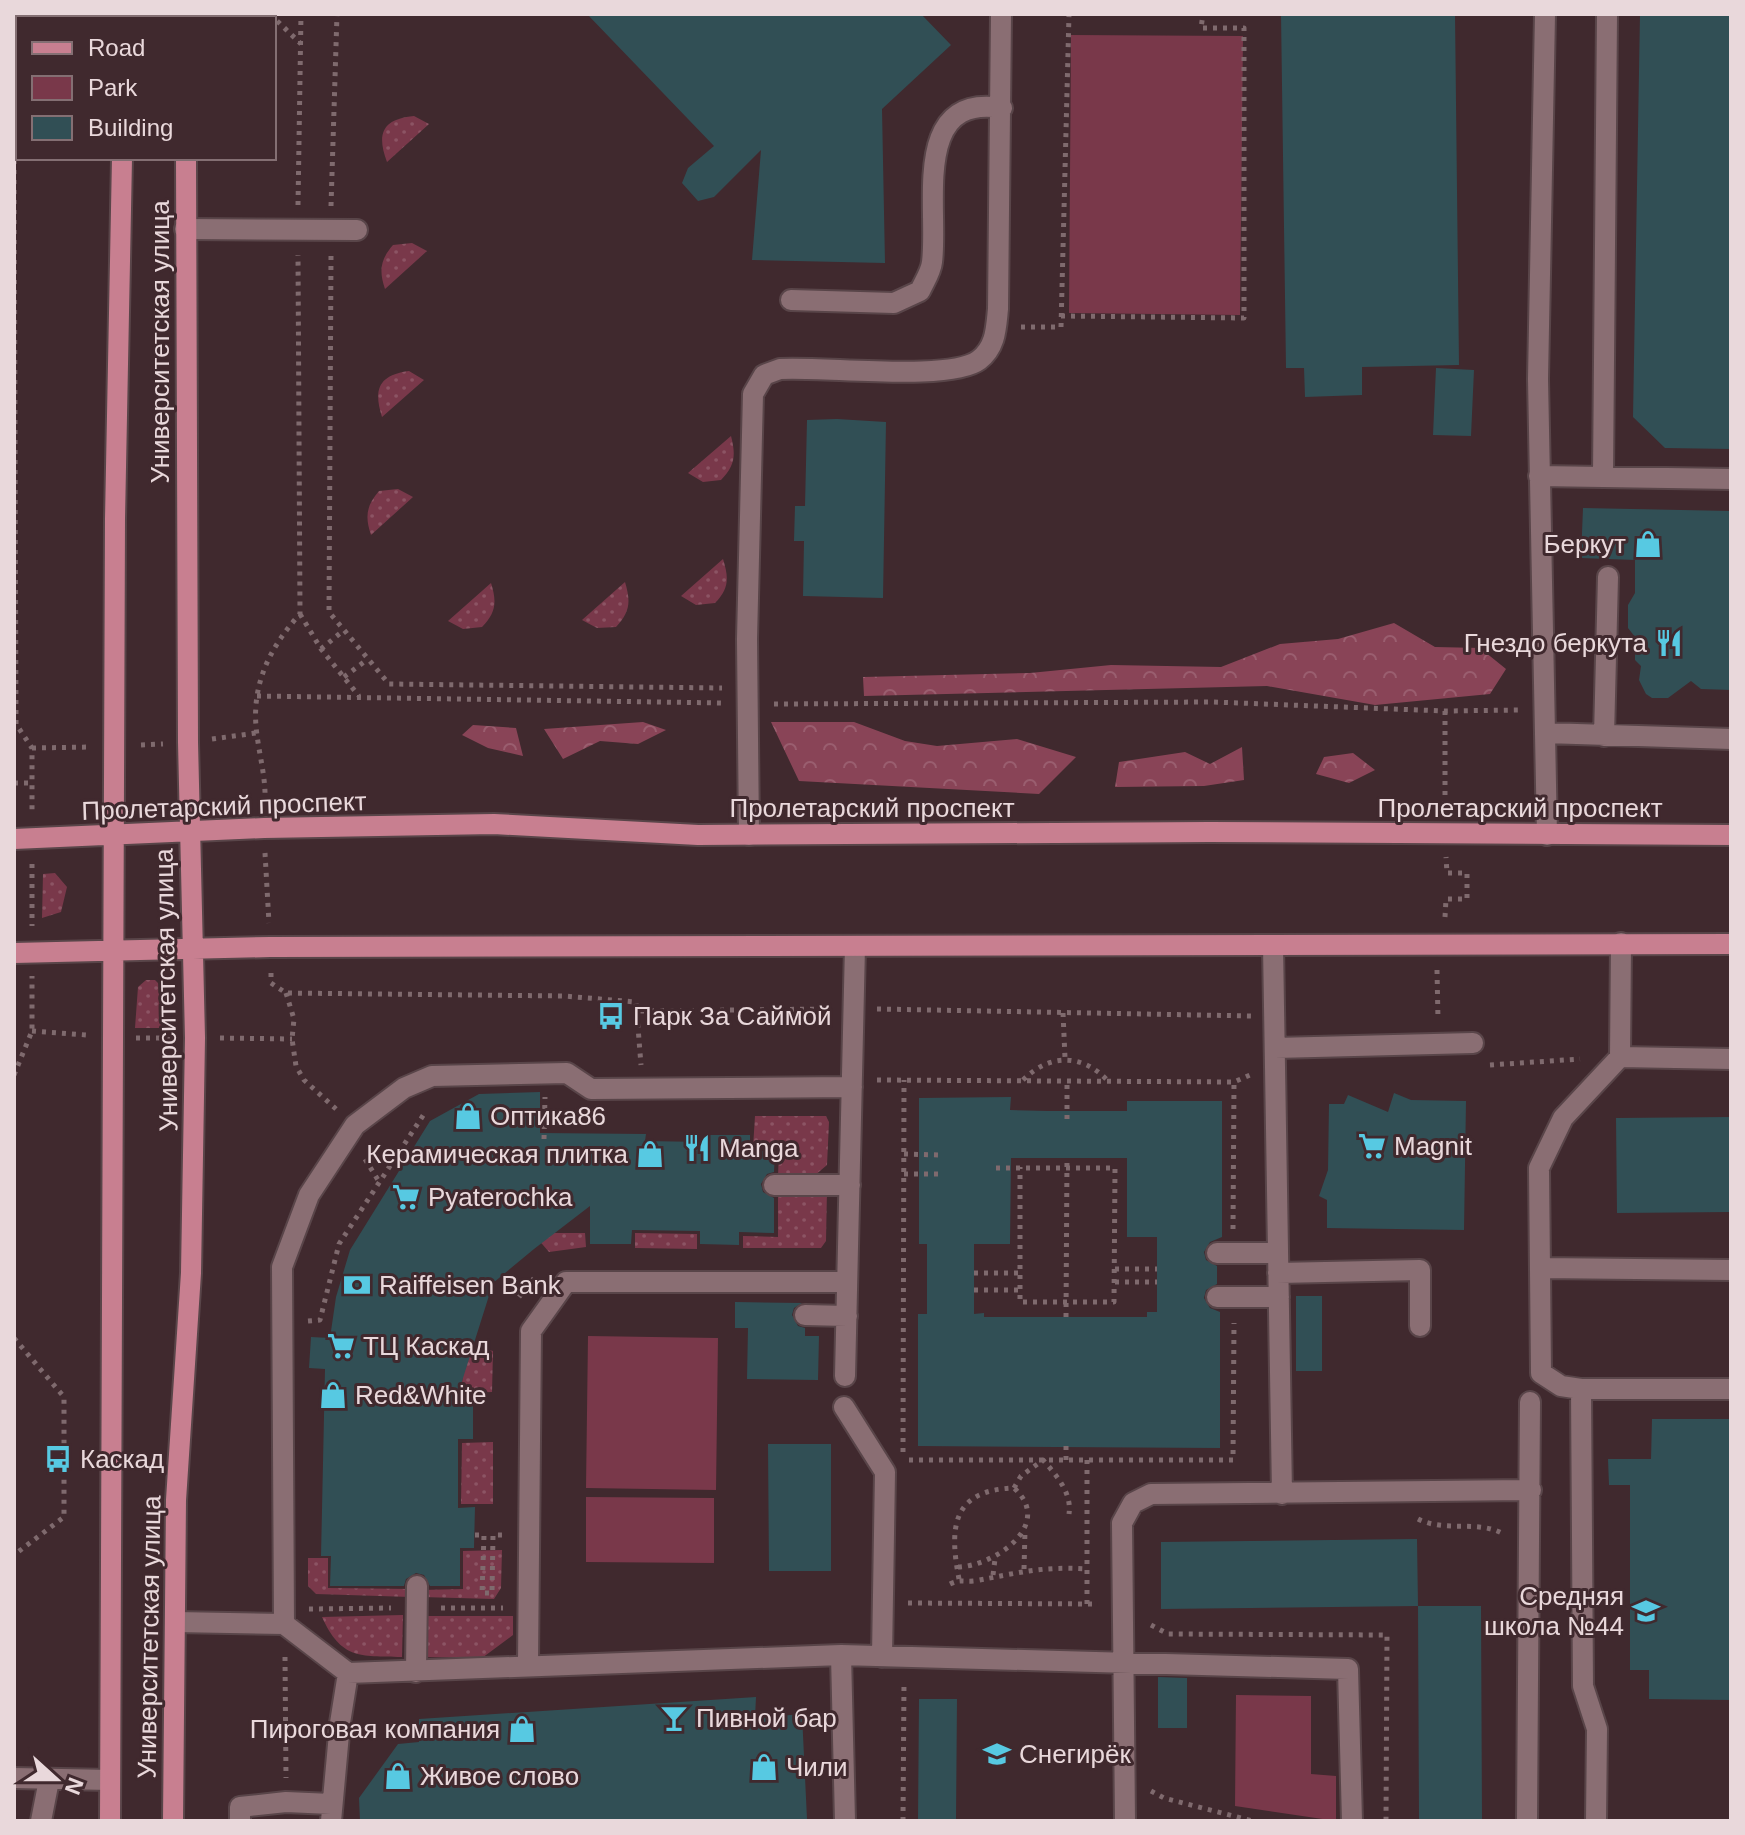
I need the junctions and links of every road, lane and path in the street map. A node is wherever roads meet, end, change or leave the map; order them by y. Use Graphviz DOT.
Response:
graph roads {
  1 [pos="301,14"];
  2 [pos="337,14"];
  3 [pos="1001,14"];
  4 [pos="1069,14"];
  5 [pos="1203,14"];
  6 [pos="1545,14"];
  7 [pos="1607,14"];
  8 [pos="276,20"];
  9 [pos="301,44"];
  10 [pos="1002,108"];
  11 [pos="14,130"];
  12 [pos="122,160"];
  13 [pos="186,160"];
  14 [pos="298,227"];
  15 [pos="185,229"];
  16 [pos="331,230"];
  17 [pos="357,230"];
  18 [pos="791,300"];
  19 [pos="1061,316"];
  20 [pos="996,327"];
  21 [pos="1539,476"];
  22 [pos="1603,477"];
  23 [pos="1731,479"];
  24 [pos="1608,577"];
  25 [pos="300,614"];
  26 [pos="344,630"];
  27 [pos="321,649"];
  28 [pos="368,659"];
  29 [pos="344,677"];
  30 [pos="729,688"];
  31 [pos="257,696"];
  32 [pos="359,697"];
  33 [pos="747,704"];
  34 [pos="1545,709"];
  35 [pos="1445,711"];
  36 [pos="15,724"];
  37 [pos="256,733"];
  38 [pos="1546,733"];
  39 [pos="1604,736"];
  40 [pos="1731,739"];
  41 [pos="188,742"];
  42 [pos="114,746"];
  43 [pos="32,748"];
  44 [pos="14,783"];
  45 [pos="32,783"];
  46 [pos="264,828"];
  47 [pos="190,832"];
  48 [pos="1446,834"];
  49 [pos="749,835"];
  50 [pos="1547,835"];
  51 [pos="1731,835"];
  52 [pos="113,836"];
  53 [pos="23,839"];
  54 [pos="1621,943"];
  55 [pos="1437,944"];
  56 [pos="1731,944"];
  57 [pos="1273,945"];
  58 [pos="855,946"];
  59 [pos="270,947"];
  60 [pos="193,949"];
  61 [pos="112,951"];
  62 [pos="23,953"];
  63 [pos="286,993"];
  64 [pos="854,1009"];
  65 [pos="1063,1013"];
  66 [pos="1274,1017"];
  67 [pos="229,1038"];
  68 [pos="292,1039"];
  69 [pos="1473,1043"];
  70 [pos="1439,1044"];
  71 [pos="1275,1057"];
  72 [pos="1620,1057"];
  73 [pos="1065,1058"];
  74 [pos="1731,1059"];
  75 [pos="1483,1065"];
  76 [pos="14,1075"];
  77 [pos="904,1080"];
  78 [pos="1023,1080"];
  79 [pos="1067,1080"];
  80 [pos="1107,1080"];
  81 [pos="1234,1082"];
  82 [pos="852,1084"];
  83 [pos="546,1088"];
  84 [pos="330,1103"];
  85 [pos="1067,1119"];
  86 [pos="430,1121"];
  87 [pos="544,1139"];
  88 [pos="370,1151"];
  89 [pos="904,1154"];
  90 [pos="939,1155"];
  91 [pos="1067,1158"];
  92 [pos="1020,1167"];
  93 [pos="1067,1167"];
  94 [pos="996,1168"];
  95 [pos="904,1174"];
  96 [pos="939,1174"];
  97 [pos="378,1180"];
  98 [pos="774,1185"];
  99 [pos="850,1185"];
  100 [pos="1225,1253"];
  101 [pos="1278,1263"];
  102 [pos="1541,1268"];
  103 [pos="1115,1269"];
  104 [pos="1157,1269"];
  105 [pos="1731,1270"];
  106 [pos="974,1273"];
  107 [pos="1020,1273"];
  108 [pos="847,1282"];
  109 [pos="1115,1282"];
  110 [pos="1157,1282"];
  111 [pos="974,1290"];
  112 [pos="1020,1290"];
  113 [pos="1225,1297"];
  114 [pos="1279,1297"];
  115 [pos="1067,1302"];
  116 [pos="805,1315"];
  117 [pos="847,1316"];
  118 [pos="1066,1317"];
  119 [pos="1420,1326"];
  120 [pos="306,1337"];
  121 [pos="14,1338"];
  122 [pos="845,1376"];
  123 [pos="1581,1389"];
  124 [pos="1731,1389"];
  125 [pos="1530,1402"];
  126 [pos="844,1407"];
  127 [pos="1066,1446"];
  128 [pos="1043,1460"];
  129 [pos="1066,1460"];
  130 [pos="1087,1460"];
  131 [pos="1014,1488"];
  132 [pos="1531,1490"];
  133 [pos="1282,1494"];
  134 [pos="1069,1514"];
  135 [pos="1409,1515"];
  136 [pos="1025,1528"];
  137 [pos="475,1535"];
  138 [pos="504,1535"];
  139 [pos="1508,1540"];
  140 [pos="14,1555"];
  141 [pos="995,1559"];
  142 [pos="958,1567"];
  143 [pos="1024,1569"];
  144 [pos="1087,1569"];
  145 [pos="993,1575"];
  146 [pos="959,1579"];
  147 [pos="950,1584"];
  148 [pos="417,1586"];
  149 [pos="883,1603"];
  150 [pos="1087,1604"];
  151 [pos="1121,1604"];
  152 [pos="175,1622"];
  153 [pos="284,1624"];
  154 [pos="1168,1634"];
  155 [pos="841,1655"];
  156 [pos="893,1657"];
  157 [pos="1120,1663"];
  158 [pos="528,1664"];
  159 [pos="416,1672"];
  160 [pos="348,1673"];
  161 [pos="889,1682"];
  162 [pos="904,1683"];
  163 [pos="919,1683"];
  164 [pos="1125,1777"];
  165 [pos="14,1778"];
  166 [pos="49,1780"];
  167 [pos="110,1780"];
  168 [pos="286,1802"];
  169 [pos="331,1812"];
  170 [pos="41,1821"];
  171 [pos="110,1821"];
  172 [pos="173,1821"];
  173 [pos="240,1821"];
  174 [pos="845,1821"];
  175 [pos="903,1821"];
  176 [pos="1125,1821"];
  177 [pos="1253,1821"];
  178 [pos="1352,1821"];
  179 [pos="1527,1821"];
  180 [pos="1596,1821"];
  1 -- 9 [label="path"];
  2 -- 16 [label="path"];
  3 -- 10 [label="street"];
  4 -- 19 [label="path"];
  5 -- 19 [label="path"];
  6 -- 21 [label="street"];
  7 -- 22 [label="street"];
  8 -- 9 [label="path"];
  9 -- 14 [label="path"];
  10 -- 18 [label="street"];
  10 -- 20 [label="street"];
  11 -- 36 [label="path"];
  12 -- 42 [label="main road, Университетская улица"];
  13 -- 15 [label="main road, Университетская улица"];
  14 -- 15 [label="street"];
  14 -- 16 [label="street"];
  14 -- 25 [label="path"];
  15 -- 41 [label="main road, Университетская улица"];
  16 -- 17 [label="street"];
  16 -- 26 [label="path"];
  19 -- 20 [label="path"];
  20 -- 33 [label="street"];
  21 -- 22 [label="street"];
  21 -- 34 [label="street"];
  22 -- 23 [label="street"];
  24 -- 39 [label="street"];
  25 -- 27 [label="path"];
  25 -- 31 [label="path"];
  26 -- 27 [label="path"];
  26 -- 28 [label="path"];
  27 -- 29 [label="path"];
  28 -- 29 [label="path"];
  28 -- 30 [label="path"];
  29 -- 32 [label="path"];
  31 -- 32 [label="path"];
  31 -- 37 [label="path"];
  32 -- 33 [label="path"];
  33 -- 35 [label="path"];
  33 -- 49 [label="street"];
  34 -- 35 [label="path"];
  34 -- 38 [label="street"];
  35 -- 48 [label="path"];
  36 -- 43 [label="path"];
  37 -- 41 [label="path"];
  37 -- 46 [label="path"];
  38 -- 39 [label="street"];
  38 -- 50 [label="street"];
  39 -- 40 [label="street"];
  41 -- 42 [label="path"];
  41 -- 47 [label="main road, Университетская улица"];
  42 -- 43 [label="path"];
  42 -- 52 [label="main road, Университетская улица"];
  43 -- 45 [label="path"];
  44 -- 45 [label="path"];
  45 -- 53 [label="path"];
  46 -- 47 [label="main road, Пролетарский проспект"];
  46 -- 49 [label="main road, Пролетарский проспект"];
  46 -- 59 [label="path"];
  47 -- 52 [label="main road, Пролетарский проспект"];
  47 -- 60 [label="main road, Университетская улица"];
  48 -- 49 [label="main road, Пролетарский проспект"];
  48 -- 50 [label="main road, Пролетарский проспект"];
  48 -- 55 [label="path"];
  50 -- 51 [label="main road, Пролетарский проспект"];
  52 -- 53 [label="main road, Пролетарский проспект"];
  52 -- 61 [label="main road, Университетская улица"];
  53 -- 62 [label="path"];
  54 -- 55 [label="main road"];
  54 -- 56 [label="main road"];
  54 -- 72 [label="street"];
  55 -- 57 [label="main road"];
  55 -- 70 [label="path"];
  57 -- 58 [label="main road"];
  57 -- 66 [label="street"];
  58 -- 59 [label="main road"];
  58 -- 64 [label="street"];
  59 -- 60 [label="main road"];
  59 -- 63 [label="path"];
  60 -- 61 [label="main road"];
  60 -- 152 [label="main road, Университетская улица"];
  61 -- 62 [label="main road"];
  61 -- 167 [label="main road, Университетская улица"];
  62 -- 76 [label="path"];
  63 -- 64 [label="path"];
  63 -- 68 [label="path"];
  64 -- 65 [label="path"];
  64 -- 82 [label="street"];
  65 -- 66 [label="path"];
  65 -- 73 [label="path"];
  66 -- 71 [label="street"];
  67 -- 68 [label="path"];
  68 -- 84 [label="path"];
  69 -- 70 [label="street"];
  70 -- 71 [label="street"];
  71 -- 81 [label="path"];
  71 -- 101 [label="street"];
  72 -- 74 [label="street"];
  72 -- 75 [label="path"];
  72 -- 102 [label="street"];
  73 -- 78 [label="path"];
  73 -- 80 [label="path"];
  77 -- 78 [label="path"];
  77 -- 82 [label="path"];
  77 -- 89 [label="path"];
  78 -- 79 [label="path"];
  79 -- 80 [label="path"];
  79 -- 85 [label="path"];
  80 -- 81 [label="path"];
  81 -- 100 [label="path"];
  82 -- 99 [label="street"];
  82 -- 153 [label="street"];
  83 -- 87 [label="path"];
  86 -- 97 [label="path"];
  88 -- 97 [label="path"];
  89 -- 90 [label="path"];
  89 -- 95 [label="path"];
  91 -- 93 [label="path"];
  92 -- 93 [label="path"];
  92 -- 94 [label="path"];
  92 -- 107 [label="path"];
  93 -- 103 [label="path"];
  93 -- 115 [label="path"];
  95 -- 96 [label="path"];
  95 -- 128 [label="path"];
  97 -- 120 [label="path"];
  98 -- 99 [label="street"];
  99 -- 108 [label="street"];
  100 -- 101 [label="street"];
  101 -- 114 [label="street"];
  101 -- 119 [label="street"];
  102 -- 105 [label="street"];
  102 -- 123 [label="street"];
  103 -- 104 [label="path"];
  103 -- 109 [label="path"];
  106 -- 107 [label="path"];
  107 -- 112 [label="path"];
  108 -- 117 [label="street"];
  108 -- 158 [label="street"];
  109 -- 110 [label="path"];
  109 -- 115 [label="path"];
  111 -- 112 [label="path"];
  112 -- 115 [label="path"];
  113 -- 114 [label="street"];
  113 -- 130 [label="path"];
  114 -- 133 [label="street"];
  115 -- 118 [label="path"];
  116 -- 117 [label="street"];
  117 -- 122 [label="street"];
  121 -- 140 [label="path"];
  123 -- 124 [label="street"];
  123 -- 180 [label="street"];
  125 -- 132 [label="street"];
  126 -- 149 [label="street"];
  127 -- 129 [label="path"];
  128 -- 129 [label="path"];
  128 -- 131 [label="path"];
  128 -- 134 [label="path"];
  129 -- 130 [label="path"];
  130 -- 144 [label="path"];
  131 -- 136 [label="path"];
  131 -- 142 [label="path"];
  132 -- 133 [label="street"];
  132 -- 179 [label="street"];
  133 -- 151 [label="street"];
  135 -- 139 [label="path"];
  136 -- 141 [label="path"];
  136 -- 143 [label="path"];
  137 -- 138 [label="path"];
  141 -- 142 [label="path"];
  141 -- 145 [label="path"];
  142 -- 146 [label="path"];
  143 -- 144 [label="path"];
  143 -- 145 [label="path"];
  144 -- 150 [label="path"];
  145 -- 146 [label="path"];
  146 -- 147 [label="path"];
  148 -- 159 [label="street"];
  149 -- 150 [label="path"];
  149 -- 156 [label="street"];
  150 -- 151 [label="path"];
  151 -- 154 [label="path"];
  151 -- 157 [label="street"];
  152 -- 153 [label="street"];
  152 -- 172 [label="main road, Университетская улица"];
  153 -- 160 [label="street"];
  153 -- 168 [label="path"];
  155 -- 156 [label="street"];
  155 -- 158 [label="street"];
  155 -- 174 [label="street"];
  156 -- 157 [label="street"];
  156 -- 162 [label="path"];
  157 -- 164 [label="street"];
  157 -- 178 [label="street"];
  158 -- 159 [label="street"];
  159 -- 160 [label="street"];
  160 -- 169 [label="street"];
  161 -- 162 [label="path"];
  162 -- 163 [label="path"];
  162 -- 175 [label="path"];
  164 -- 176 [label="street"];
  164 -- 177 [label="path"];
  165 -- 166 [label="street"];
  166 -- 167 [label="street"];
  166 -- 170 [label="street"];
  167 -- 171 [label="main road, Университетская улица"];
  168 -- 169 [label="street"];
  168 -- 173 [label="street"];
}
